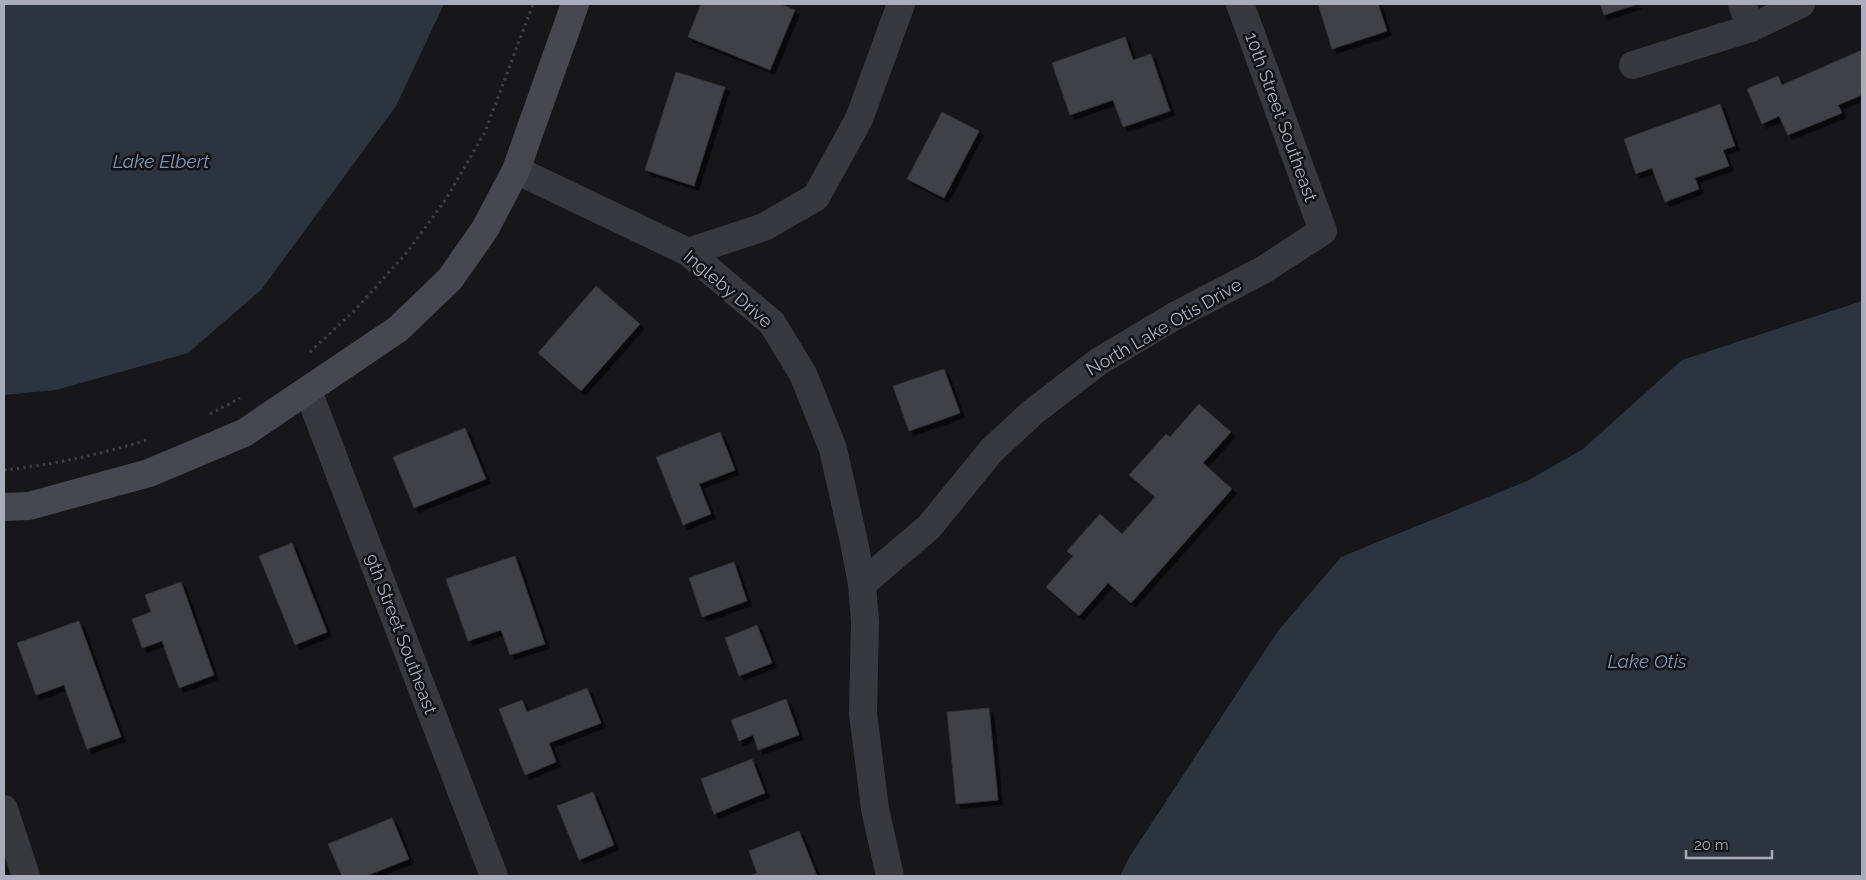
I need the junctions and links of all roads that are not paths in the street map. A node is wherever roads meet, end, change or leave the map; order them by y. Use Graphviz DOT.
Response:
graph roads {
  1 [pos="575,4"];
  2 [pos="901,4"];
  3 [pos="1240,4"];
  4 [pos="1801,4"];
  5 [pos="1746,16"];
  6 [pos="1634,65"];
  7 [pos="516,170"];
  8 [pos="1323,230"];
  9 [pos="688,252"];
  10 [pos="308,391"];
  11 [pos="4,507"];
  12 [pos="862,584"];
  13 [pos="4,809"];
  14 [pos="26,876"];
  15 [pos="494,876"];
  16 [pos="890,876"];
  1 -- 7 [label="main road"];
  2 -- 9 [label="street"];
  3 -- 8 [label="street, 10th Street Southeast"];
  4 -- 5 [label="street"];
  5 -- 6 [label="street"];
  7 -- 9 [label="street, Ingleby Drive"];
  7 -- 10 [label="main road"];
  8 -- 12 [label="street, North Lake Otis Drive"];
  9 -- 12 [label="street, Ingleby Drive"];
  10 -- 11 [label="main road"];
  10 -- 15 [label="street, 9th Street Southeast"];
  12 -- 16 [label="street"];
  13 -- 14 [label="street"];
}
